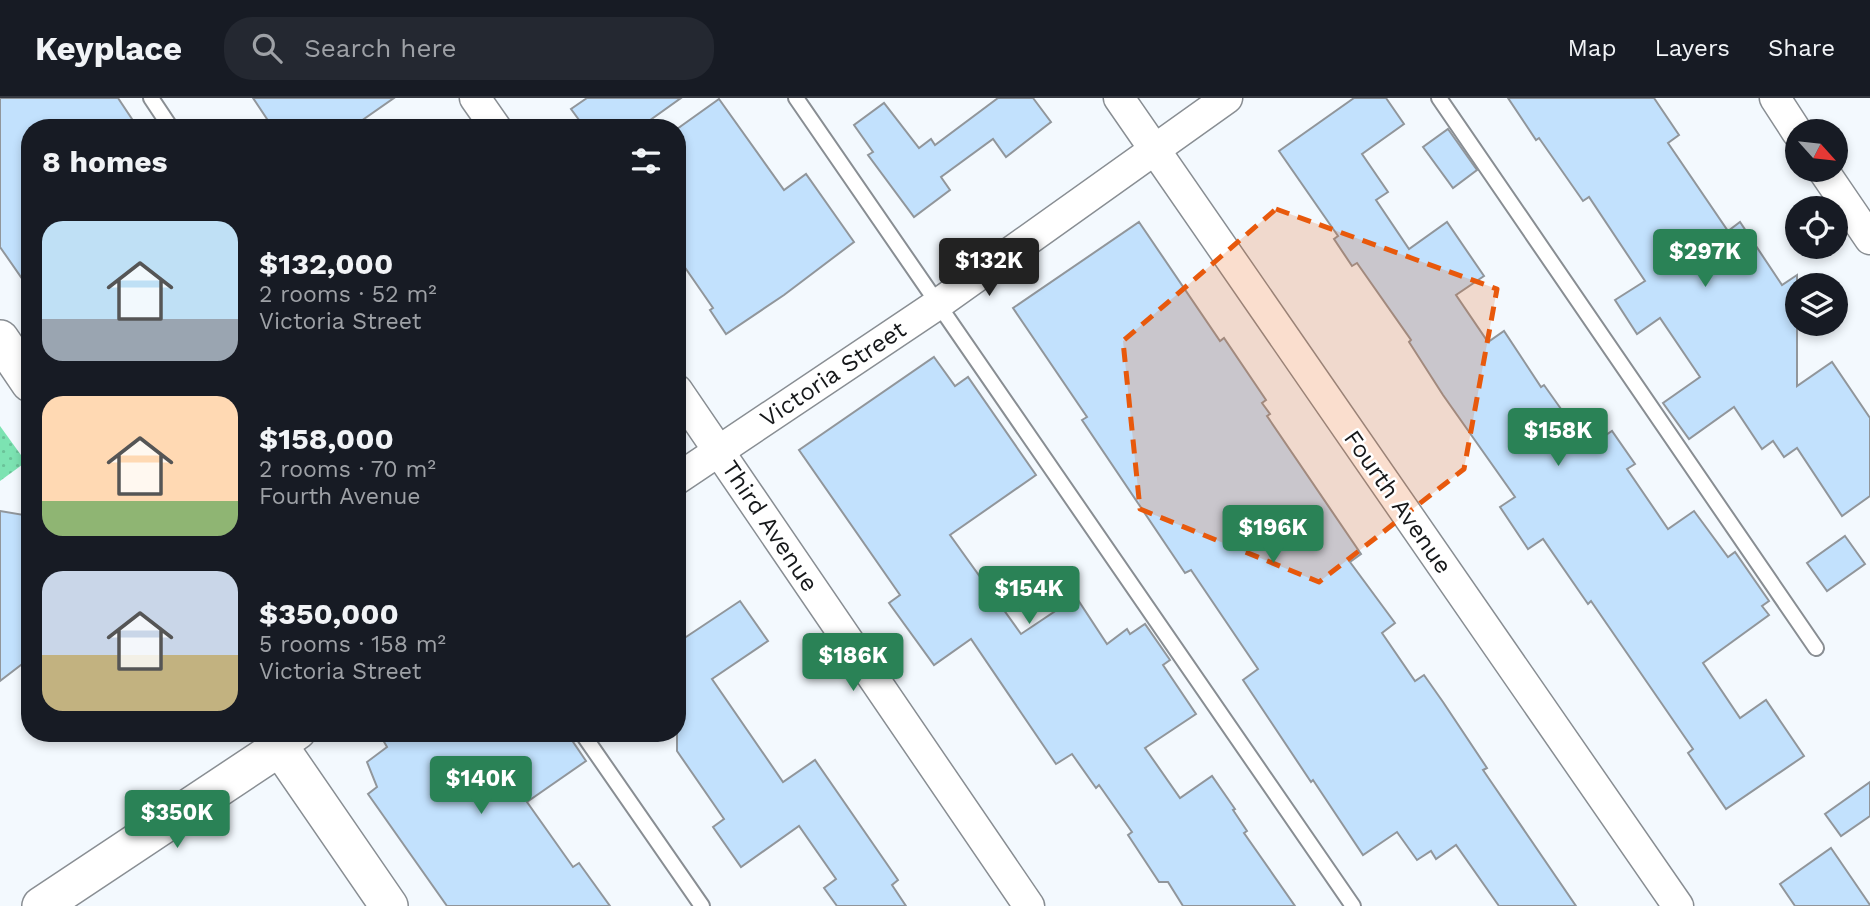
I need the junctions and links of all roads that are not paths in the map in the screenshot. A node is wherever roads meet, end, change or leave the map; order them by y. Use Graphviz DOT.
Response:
graph roads {
  1 [pos="150,98"];
  2 [pos="475,98"];
  3 [pos="796,98"];
  4 [pos="1119,98"];
  5 [pos="1227,98"];
  6 [pos="1439,98"];
  7 [pos="1774,98"];
  8 [pos="165,119"];
  9 [pos="490,119"];
  10 [pos="1788,119"];
  11 [pos="1154,150"];
  12 [pos="1831,182"];
  13 [pos="1870,239"];
  14 [pos="939,304"];
  15 [pos="0,339"];
  16 [pos="21,370"];
  17 [pos="686,403"];
  18 [pos="719,450"];
  19 [pos="686,473"];
  20 [pos="1816,648"];
  21 [pos="278,742"];
  22 [pos="287,742"];
  23 [pos="588,742"];
  24 [pos="48,904"];
  25 [pos="390,906"];
  26 [pos="702,906"];
  27 [pos="1029,906"];
  28 [pos="1353,906"];
  29 [pos="1678,906"];
  1 -- 8 [label="lane"];
  2 -- 9 [label="street"];
  3 -- 14 [label="lane"];
  4 -- 11 [label="street, Fourth Avenue"];
  5 -- 11 [label="street, Victoria Street"];
  6 -- 20 [label="lane"];
  7 -- 10 [label="street"];
  11 -- 14 [label="street, Victoria Street"];
  11 -- 29 [label="street, Fourth Avenue"];
  12 -- 13 [label="street"];
  14 -- 18 [label="street, Victoria Street"];
  14 -- 28 [label="lane"];
  15 -- 16 [label="street"];
  17 -- 18 [label="street, Third Avenue"];
  18 -- 19 [label="street, Victoria Street"];
  18 -- 27 [label="street, Third Avenue"];
  21 -- 24 [label="street"];
  22 -- 25 [label="street"];
  23 -- 26 [label="lane"];
}
